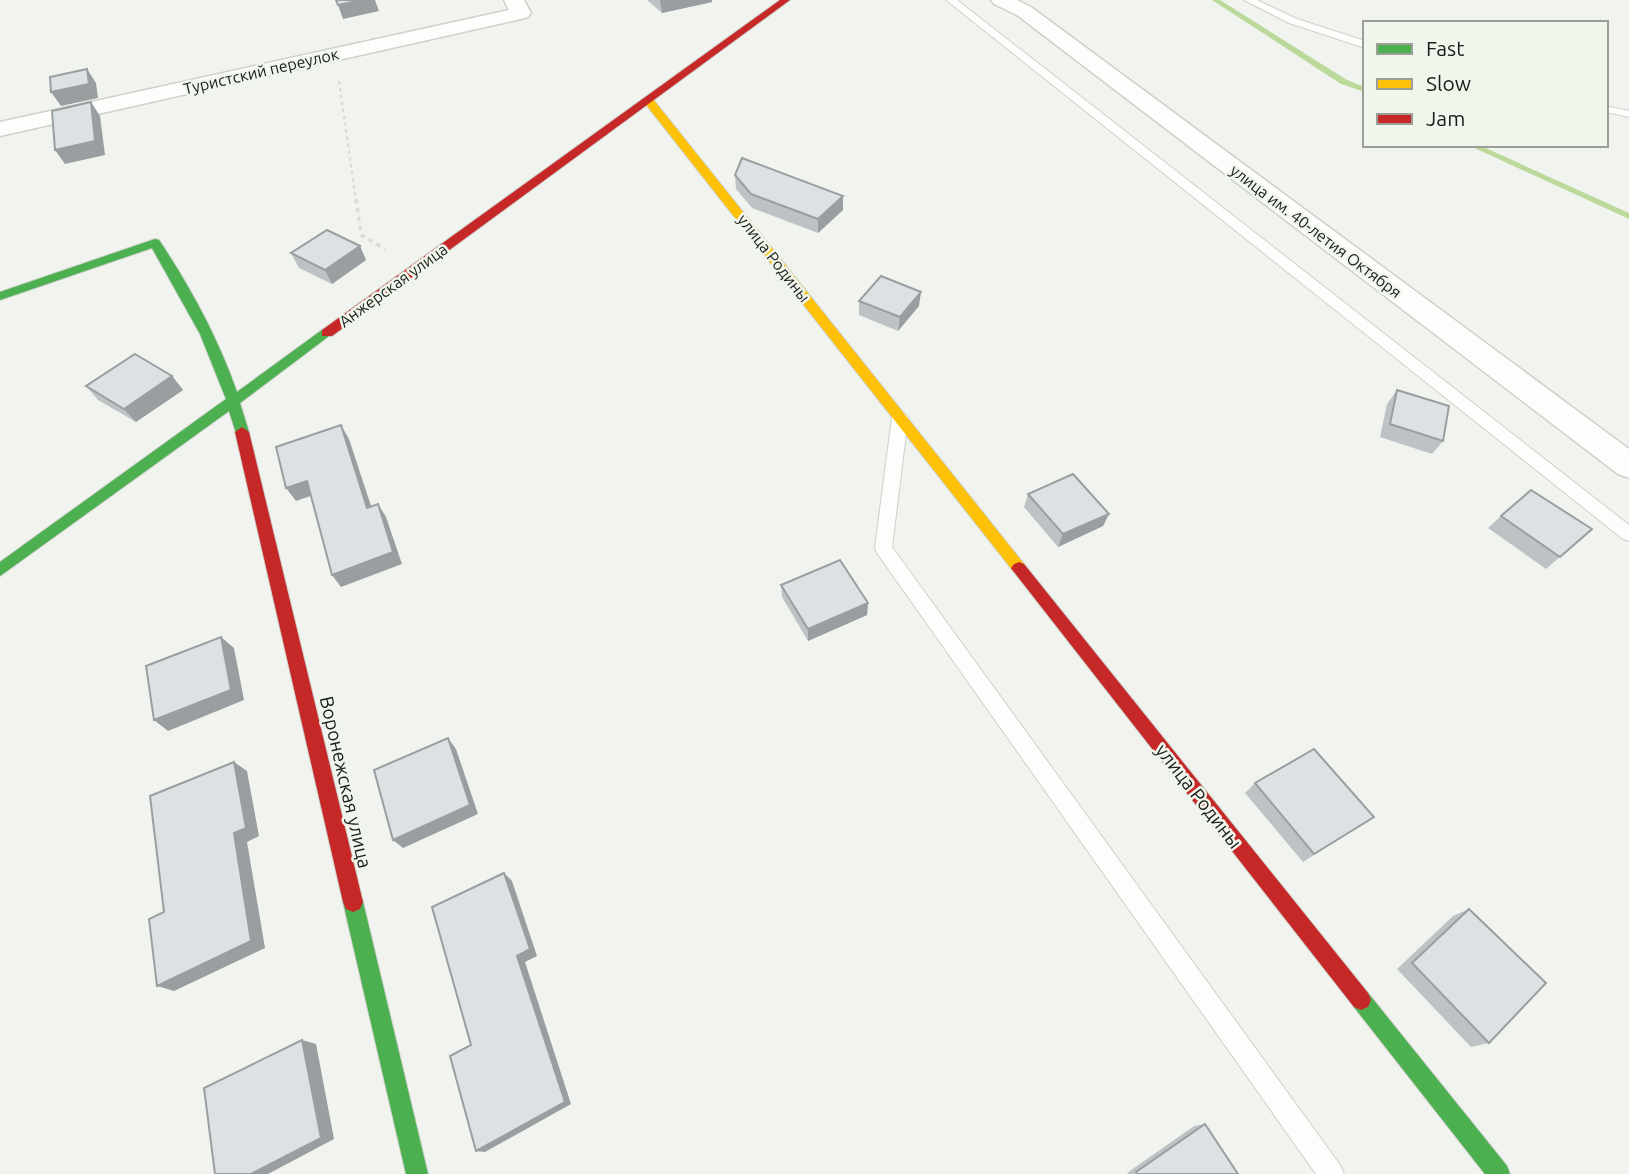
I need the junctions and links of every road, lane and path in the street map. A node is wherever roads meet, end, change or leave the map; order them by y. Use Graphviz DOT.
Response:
graph roads {
  1 [pos="786,0"];
  2 [pos="951,0"];
  3 [pos="1001,0"];
  4 [pos="1249,0"];
  5 [pos="517,6"];
  6 [pos="1363,44"];
  7 [pos="335,54"];
  8 [pos="648,100"];
  9 [pos="1608,109"];
  10 [pos="1629,114"];
  11 [pos="0,129"];
  12 [pos="416,268"];
  13 [pos="0,296"];
  14 [pos="234,400"];
  15 [pos="900,417"];
  16 [pos="1629,466"];
  17 [pos="1629,534"];
  18 [pos="0,569"];
  19 [pos="417,1174"];
  20 [pos="1331,1174"];
  21 [pos="1499,1174"];
  1 -- 8 [label="street, Анжерская улица"];
  2 -- 17 [label="lane"];
  3 -- 16 [label="street, улица им. 40-летия Октября"];
  4 -- 6 [label="lane"];
  5 -- 7 [label="street, Туристский переулок"];
  7 -- 11 [label="street, Туристский переулок"];
  7 -- 12 [label="path"];
  8 -- 12 [label="street, Анжерская улица"];
  8 -- 15 [label="street, улица Родины"];
  9 -- 10 [label="lane"];
  12 -- 14 [label="street, Анжерская улица"];
  13 -- 14 [label="street, Воронежская улица"];
  14 -- 18 [label="street, Анжерская улица"];
  14 -- 19 [label="street, Воронежская улица"];
  15 -- 20 [label="lane"];
  15 -- 21 [label="street, улица Родины"];
}
